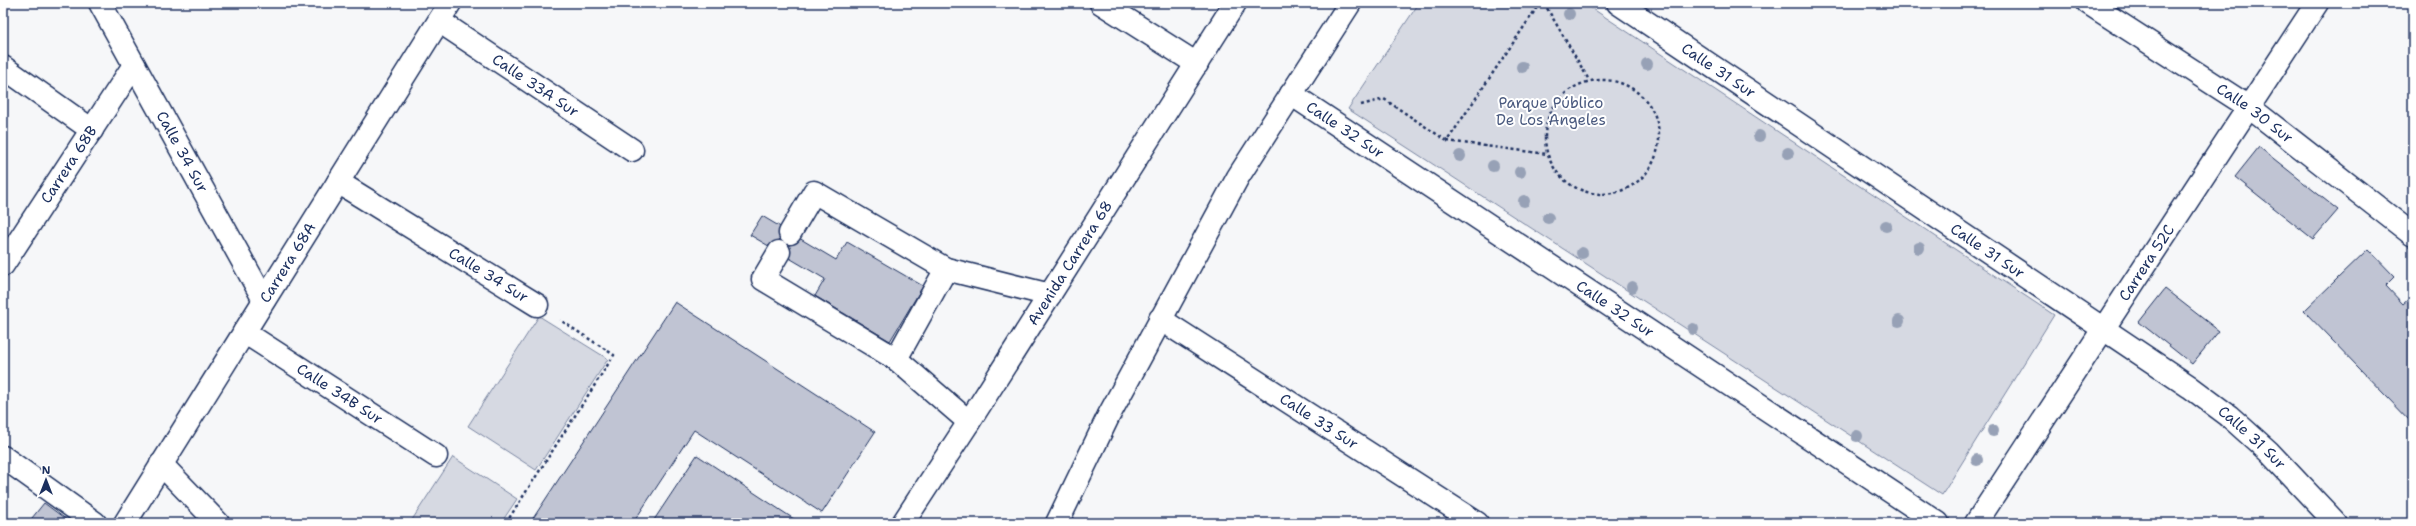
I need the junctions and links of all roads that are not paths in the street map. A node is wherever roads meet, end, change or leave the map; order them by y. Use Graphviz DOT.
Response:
graph roads {
  1 [pos="100,3"];
  2 [pos="1101,3"];
  3 [pos="1235,3"];
  4 [pos="1350,3"];
  5 [pos="1618,3"];
  6 [pos="2088,3"];
  7 [pos="2317,3"];
  8 [pos="444,12"];
  9 [pos="1197,64"];
  10 [pos="134,65"];
  11 [pos="3,67"];
  12 [pos="1291,94"];
  13 [pos="2249,107"];
  14 [pos="92,130"];
  15 [pos="632,150"];
  16 [pos="338,182"];
  17 [pos="790,233"];
  18 [pos="2413,235"];
  19 [pos="779,252"];
  20 [pos="3,265"];
  21 [pos="946,269"];
  22 [pos="1050,295"];
  23 [pos="264,300"];
  24 [pos="537,305"];
  25 [pos="1160,319"];
  26 [pos="2104,329"];
  27 [pos="244,332"];
  28 [pos="896,359"];
  29 [pos="969,422"];
  30 [pos="436,456"];
  31 [pos="3,457"];
  32 [pos="161,464"];
  33 [pos="95,523"];
  34 [pos="125,523"];
  35 [pos="218,523"];
  36 [pos="903,523"];
  37 [pos="1058,523"];
  38 [pos="1477,523"];
  39 [pos="1938,523"];
  40 [pos="1976,523"];
  41 [pos="2336,523"];
  1 -- 10 [label="street, Calle 34 Sur"];
  2 -- 9 [label="street"];
  3 -- 9 [label="street, Avenida Carrera 68"];
  4 -- 12 [label="street"];
  5 -- 26 [label="street, Calle 31 Sur"];
  6 -- 13 [label="street, Calle 30 Sur"];
  7 -- 13 [label="street, Carrera 52C"];
  8 -- 15 [label="street, Calle 33A Sur"];
  8 -- 16 [label="street, Carrera 68A"];
  9 -- 22 [label="street, Avenida Carrera 68"];
  10 -- 14 [label="street, Carrera 68B"];
  10 -- 23 [label="street, Calle 34 Sur"];
  11 -- 14 [label="street"];
  12 -- 25 [label="street"];
  12 -- 39 [label="street, Calle 32 Sur"];
  13 -- 18 [label="street, Calle 30 Sur"];
  13 -- 26 [label="street, Carrera 52C"];
  14 -- 20 [label="street, Carrera 68B"];
  16 -- 23 [label="street, Carrera 68A"];
  16 -- 24 [label="street, Calle 34 Sur"];
  17 -- 21 [label="street"];
  19 -- 28 [label="street"];
  21 -- 22 [label="street"];
  21 -- 28 [label="street"];
  22 -- 29 [label="street, Avenida Carrera 68"];
  23 -- 27 [label="street, Carrera 68A"];
  25 -- 37 [label="street"];
  25 -- 38 [label="street, Calle 33 Sur"];
  26 -- 40 [label="street, Carrera 52C"];
  26 -- 41 [label="street, Calle 31 Sur"];
  27 -- 30 [label="street, Calle 34B Sur"];
  27 -- 32 [label="street, Carrera 68A"];
  28 -- 29 [label="street"];
  29 -- 36 [label="street, Avenida Carrera 68"];
  31 -- 33 [label="street"];
  32 -- 34 [label="street, Carrera 68A"];
  32 -- 35 [label="street"];
}
